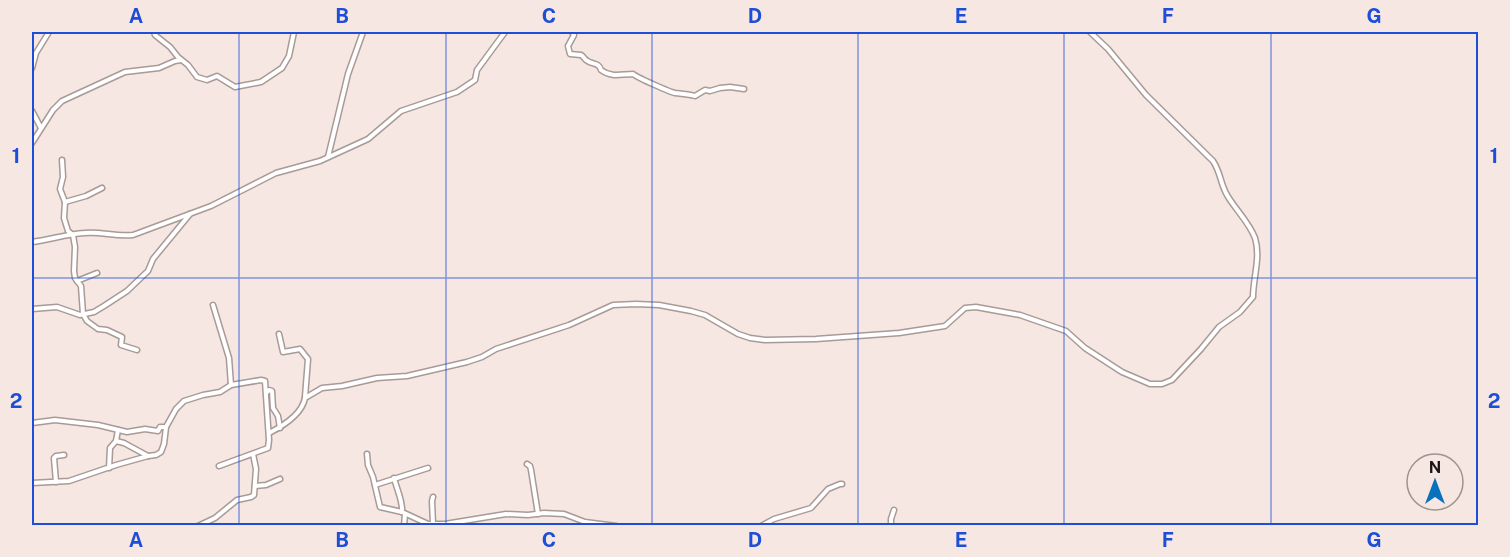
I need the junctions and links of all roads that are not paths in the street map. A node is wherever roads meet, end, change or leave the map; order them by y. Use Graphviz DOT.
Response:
graph roads {
  1 [pos="49,32"];
  2 [pos="154,32"];
  3 [pos="294,32"];
  4 [pos="363,32"];
  5 [pos="505,32"];
  6 [pos="572,32"];
  7 [pos="1090,32"];
  8 [pos="182,60"];
  9 [pos="32,68"];
  10 [pos="744,89"];
  11 [pos="32,111"];
  12 [pos="41,128"];
  13 [pos="32,143"];
  14 [pos="328,157"];
  15 [pos="62,160"];
  16 [pos="102,188"];
  17 [pos="65,202"];
  18 [pos="190,214"];
  19 [pos="73,235"];
  20 [pos="32,242"];
  21 [pos="97,273"];
  22 [pos="77,281"];
  23 [pos="213,305"];
  24 [pos="32,309"];
  25 [pos="83,314"];
  26 [pos="279,334"];
  27 [pos="137,350"];
  28 [pos="231,385"];
  29 [pos="266,393"];
  30 [pos="305,398"];
  31 [pos="32,423"];
  32 [pos="166,427"];
  33 [pos="280,428"];
  34 [pos="118,430"];
  35 [pos="269,433"];
  36 [pos="116,441"];
  37 [pos="253,454"];
  38 [pos="367,454"];
  39 [pos="64,455"];
  40 [pos="148,456"];
  41 [pos="527,464"];
  42 [pos="219,466"];
  43 [pos="109,468"];
  44 [pos="428,468"];
  45 [pos="394,478"];
  46 [pos="280,479"];
  47 [pos="56,482"];
  48 [pos="32,483"];
  49 [pos="842,484"];
  50 [pos="375,485"];
  51 [pos="255,486"];
  52 [pos="433,497"];
  53 [pos="894,510"];
  54 [pos="404,513"];
  55 [pos="537,514"];
  56 [pos="430,524"];
  57 [pos="462,524"];
  58 [pos="198,525"];
  59 [pos="404,525"];
  60 [pos="616,525"];
  61 [pos="761,525"];
  62 [pos="891,525"];
  1 -- 9 [label="street"];
  2 -- 8 [label="street"];
  3 -- 8 [label="street"];
  4 -- 14 [label="street"];
  5 -- 14 [label="street"];
  6 -- 10 [label="street"];
  7 -- 30 [label="street"];
  8 -- 12 [label="street"];
  11 -- 12 [label="street"];
  12 -- 13 [label="street"];
  14 -- 18 [label="street"];
  15 -- 17 [label="street"];
  16 -- 17 [label="street"];
  17 -- 19 [label="street"];
  18 -- 19 [label="street"];
  18 -- 25 [label="street"];
  19 -- 20 [label="street"];
  19 -- 22 [label="street"];
  21 -- 22 [label="street"];
  22 -- 25 [label="street"];
  23 -- 28 [label="street"];
  24 -- 25 [label="street"];
  25 -- 27 [label="street"];
  26 -- 30 [label="street"];
  28 -- 29 [label="street"];
  28 -- 32 [label="street"];
  29 -- 33 [label="street"];
  29 -- 35 [label="street"];
  30 -- 33 [label="street"];
  31 -- 34 [label="street"];
  32 -- 34 [label="street"];
  32 -- 40 [label="street"];
  33 -- 35 [label="street"];
  34 -- 36 [label="street"];
  35 -- 37 [label="street"];
  36 -- 40 [label="street"];
  36 -- 43 [label="street"];
  37 -- 42 [label="street"];
  37 -- 51 [label="street"];
  38 -- 50 [label="street"];
  39 -- 47 [label="street"];
  40 -- 43 [label="street"];
  41 -- 55 [label="street"];
  43 -- 47 [label="street"];
  44 -- 45 [label="street"];
  45 -- 50 [label="street"];
  45 -- 54 [label="street"];
  46 -- 51 [label="street"];
  47 -- 48 [label="street"];
  49 -- 61 [label="street"];
  50 -- 54 [label="street"];
  51 -- 58 [label="street"];
  52 -- 56 [label="street"];
  53 -- 62 [label="street"];
  54 -- 56 [label="street"];
  54 -- 59 [label="street"];
  55 -- 57 [label="street"];
  55 -- 60 [label="street"];
  56 -- 57 [label="street"];
}
